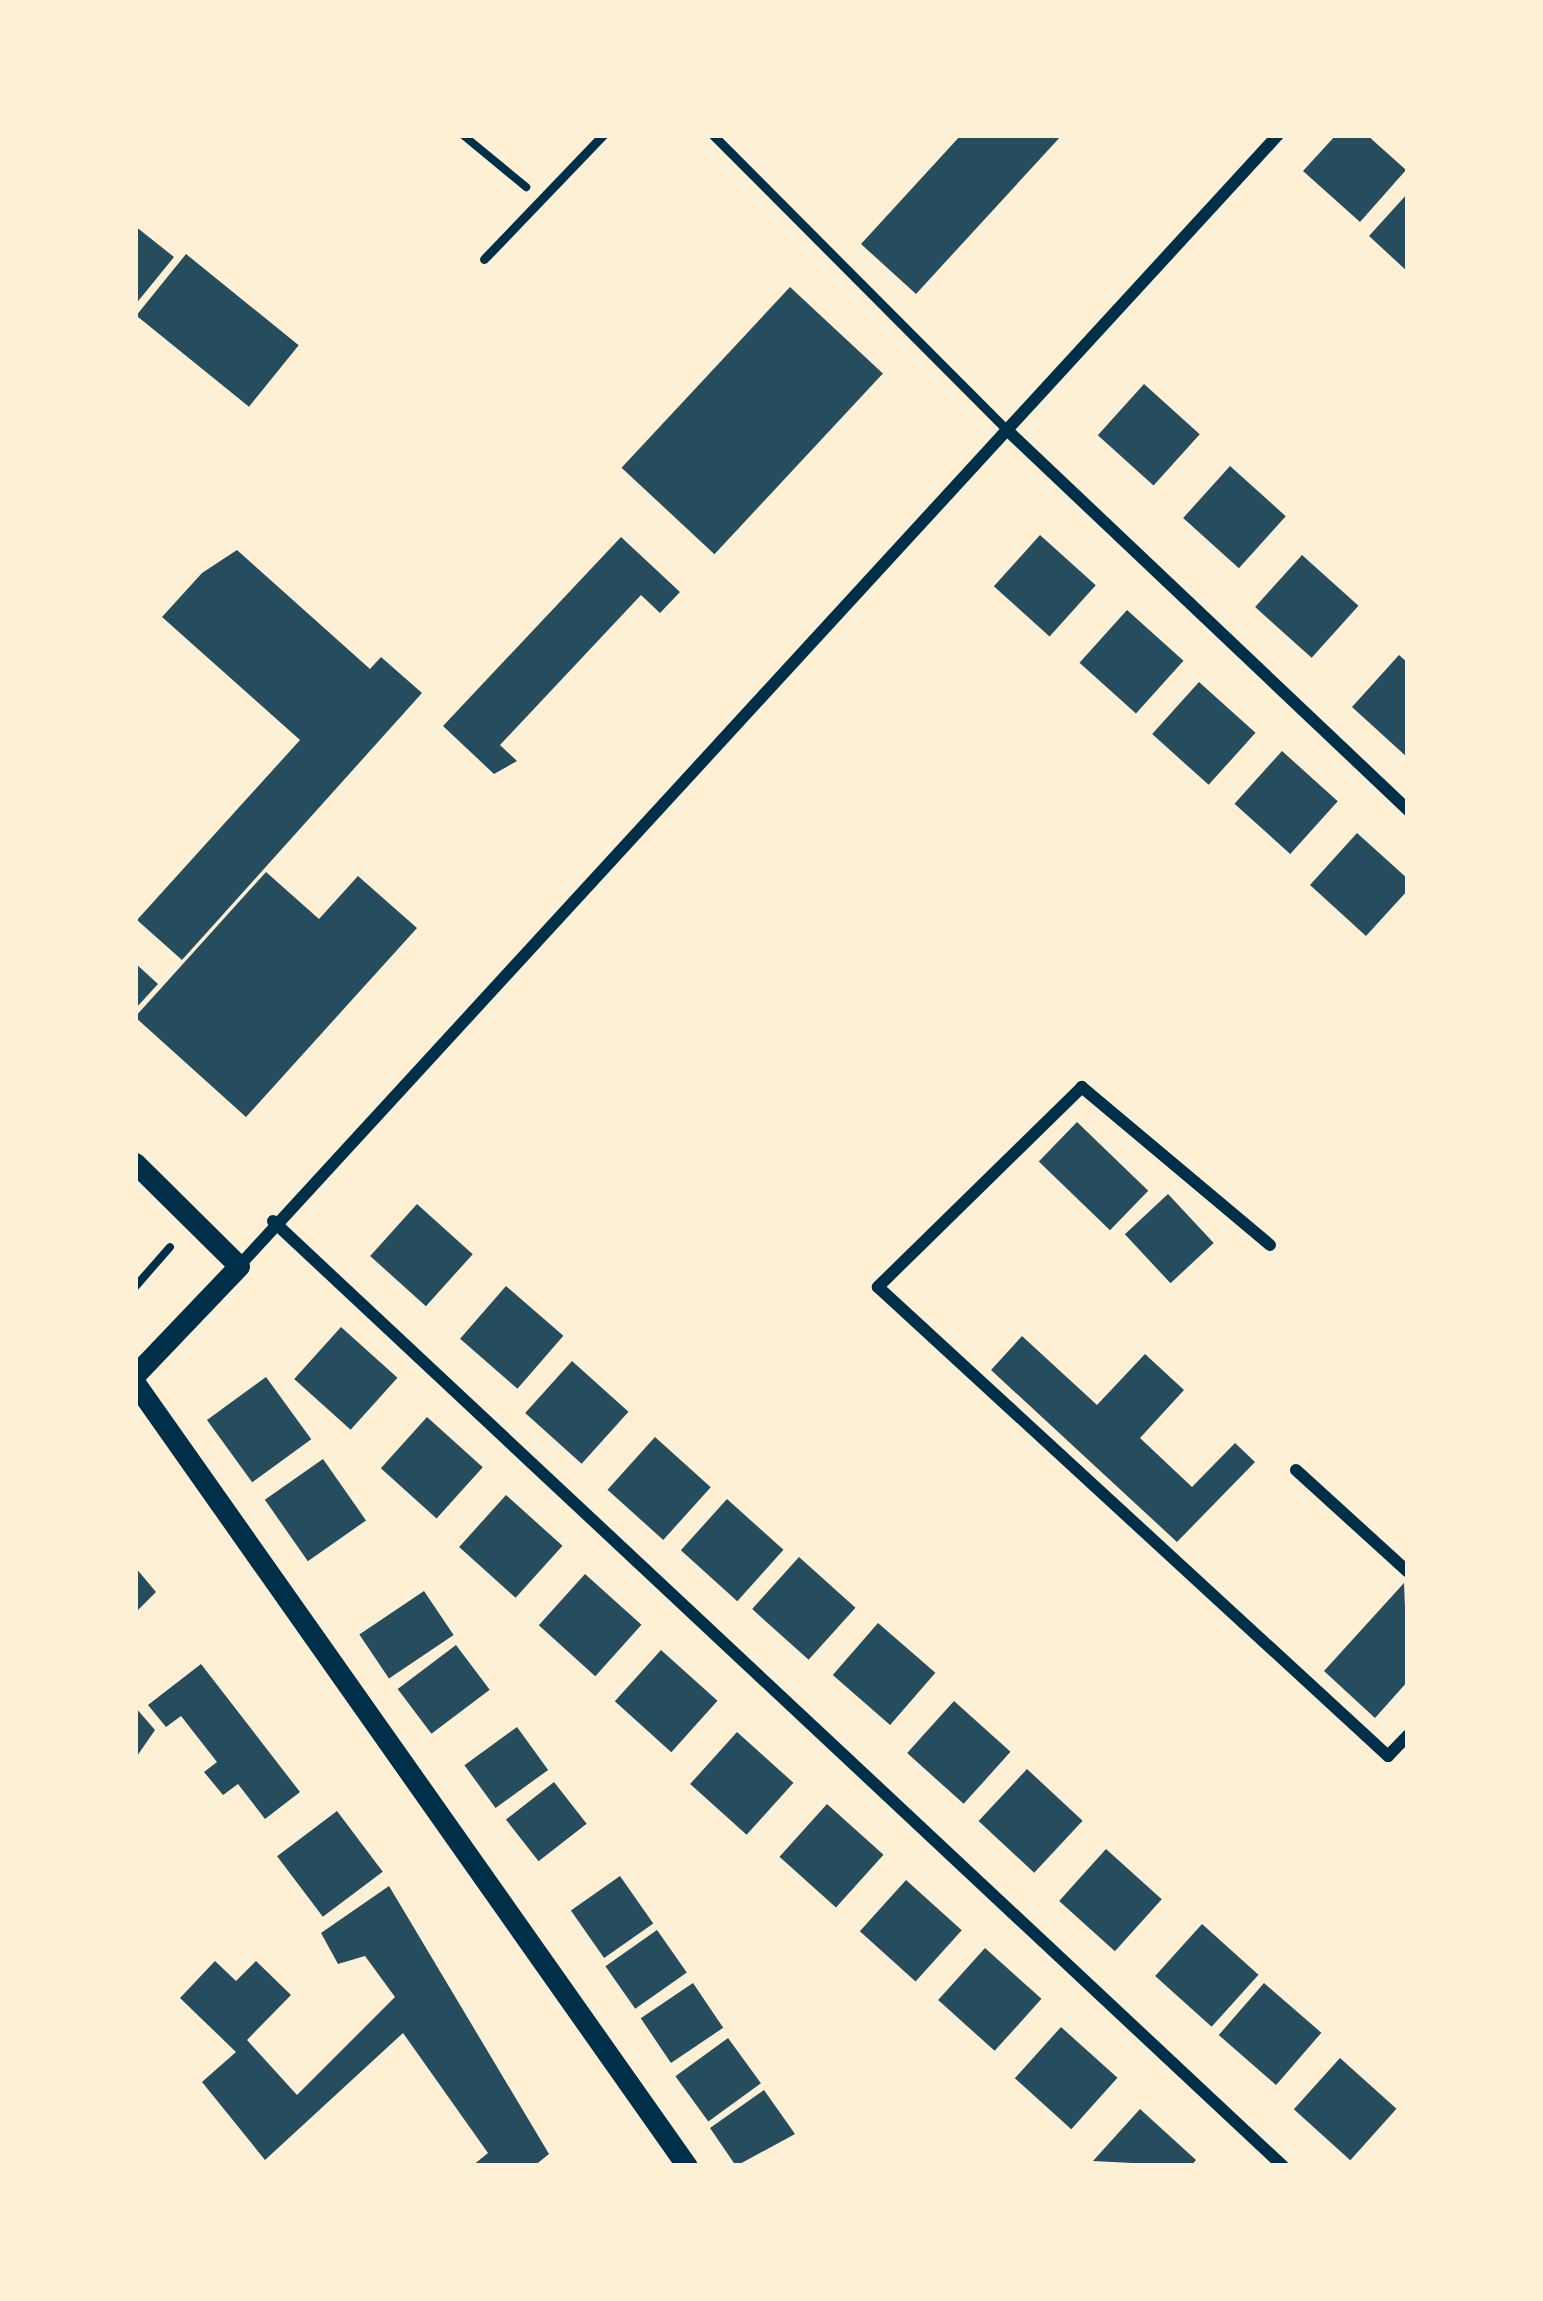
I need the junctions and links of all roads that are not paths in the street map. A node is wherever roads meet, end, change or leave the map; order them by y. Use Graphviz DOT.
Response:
graph roads {
  1 [pos="603,135"];
  2 [pos="713,135"];
  3 [pos="1278,135"];
  4 [pos="484,259"];
  5 [pos="1006,429"];
  6 [pos="1408,810"];
  7 [pos="135,1163"];
  8 [pos="273,1221"];
  9 [pos="1270,1245"];
  10 [pos="239,1266"];
  11 [pos="135,1379"];
  12 [pos="1296,1470"];
  13 [pos="1408,1572"];
  14 [pos="1408,1735"];
  15 [pos="687,2166"];
  16 [pos="1282,2166"];
  1 -- 4 [label="lane"];
  2 -- 5 [label="lane"];
  3 -- 5 [label="street"];
  5 -- 6 [label="street"];
  5 -- 8 [label="street"];
  7 -- 10 [label="street"];
  8 -- 10 [label="street"];
  8 -- 16 [label="street"];
  9 -- 14 [label="street"];
  10 -- 11 [label="street"];
  11 -- 15 [label="street"];
  12 -- 13 [label="street"];
}
